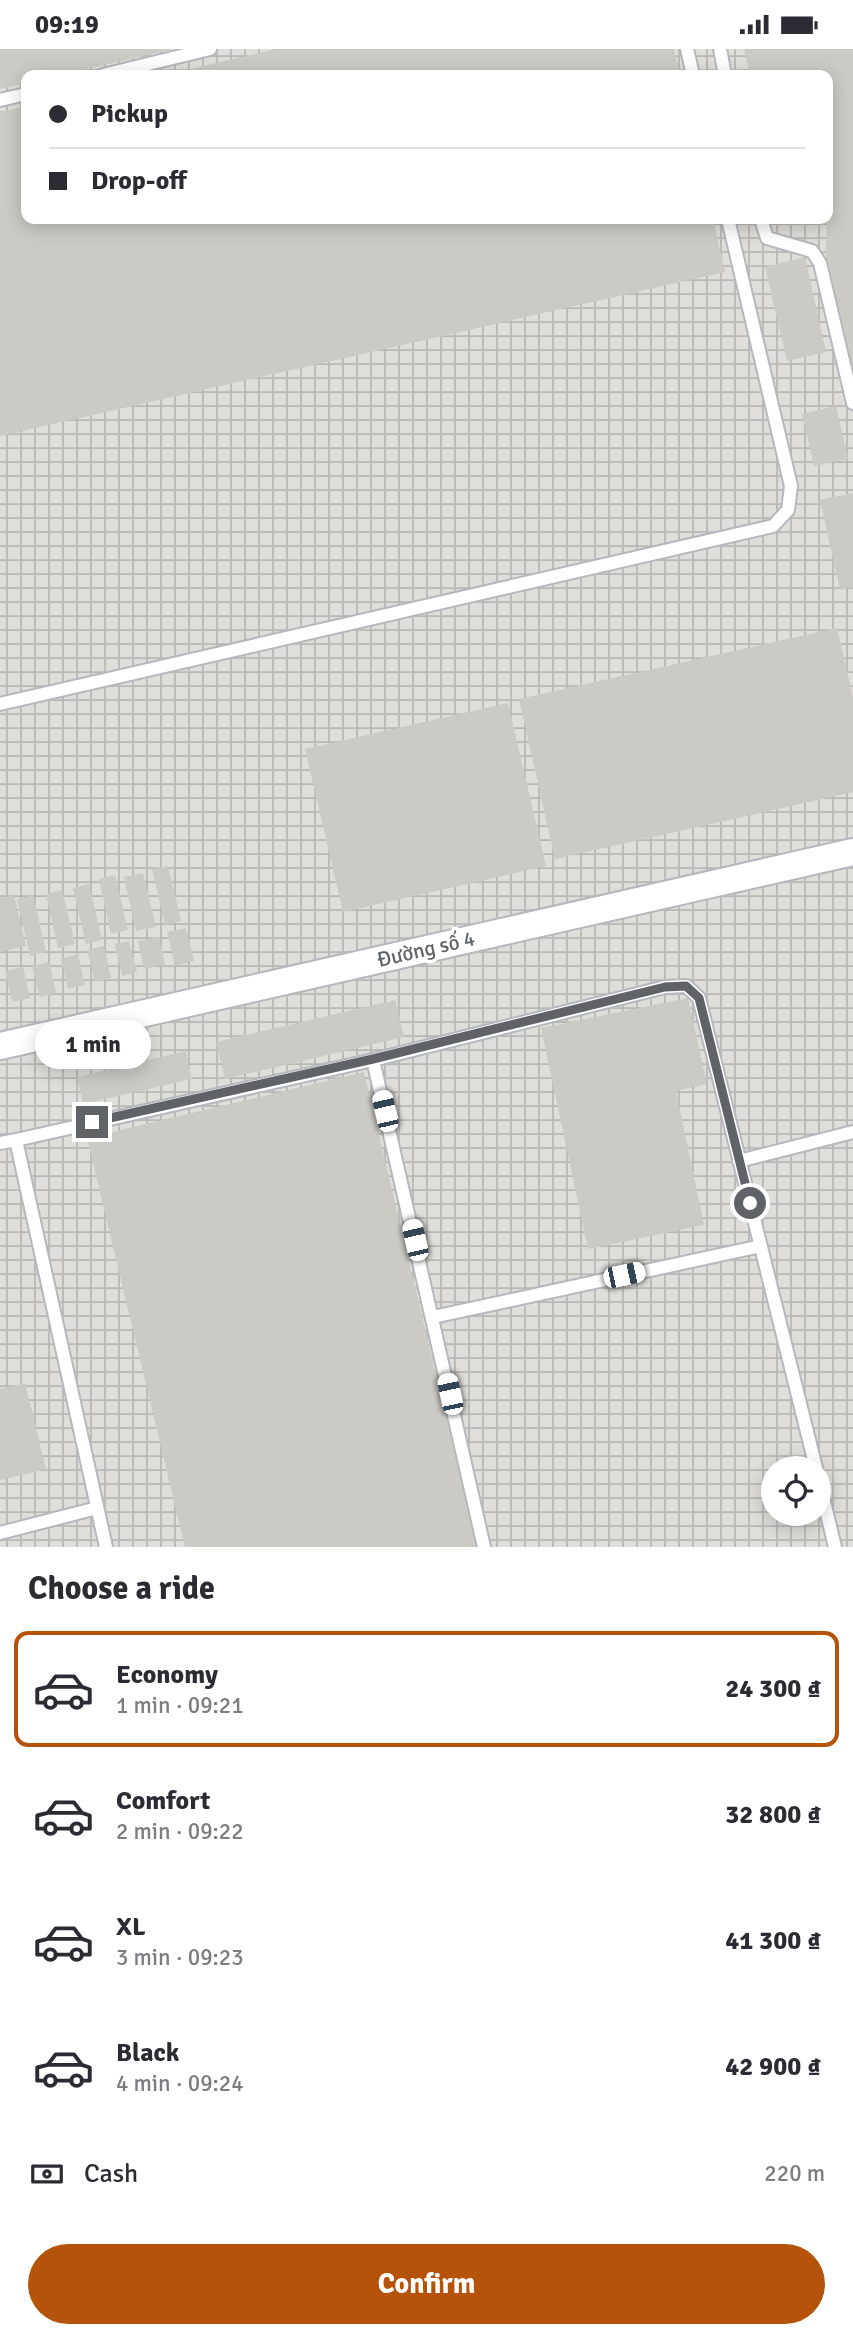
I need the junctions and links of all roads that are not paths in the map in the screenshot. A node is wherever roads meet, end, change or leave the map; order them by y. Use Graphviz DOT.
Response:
graph roads {
  1 [pos="210,49"];
  2 [pos="687,49"];
  3 [pos="720,49"];
  4 [pos="124,70"];
  5 [pos="692,70"];
  6 [pos="724,70"];
  7 [pos="21,95"];
  8 [pos="0,100"];
  9 [pos="728,224"];
  10 [pos="763,224"];
  11 [pos="853,403"];
  12 [pos="0,704"];
  13 [pos="853,852"];
  14 [pos="0,1046"];
  15 [pos="373,1059"];
  16 [pos="853,1132"];
  17 [pos="16,1140"];
  18 [pos="0,1143"];
  19 [pos="739,1161"];
  20 [pos="761,1246"];
  21 [pos="433,1317"];
  22 [pos="813,1456"];
  23 [pos="97,1508"];
  24 [pos="830,1526"];
  25 [pos="0,1533"];
  26 [pos="106,1547"];
  27 [pos="484,1547"];
  28 [pos="835,1547"];
  1 -- 4 [label="lane"];
  2 -- 5 [label="lane"];
  3 -- 6 [label="lane"];
  7 -- 8 [label="lane"];
  9 -- 12 [label="lane"];
  10 -- 11 [label="lane"];
  13 -- 14 [label="street, Đường số 4"];
  15 -- 17 [label="lane"];
  15 -- 19 [label="lane"];
  15 -- 21 [label="lane"];
  16 -- 19 [label="lane"];
  17 -- 18 [label="lane"];
  17 -- 23 [label="lane"];
  19 -- 20 [label="lane"];
  20 -- 21 [label="lane"];
  20 -- 22 [label="lane"];
  21 -- 27 [label="lane"];
  23 -- 25 [label="lane"];
  23 -- 26 [label="lane"];
  24 -- 28 [label="lane"];
}
